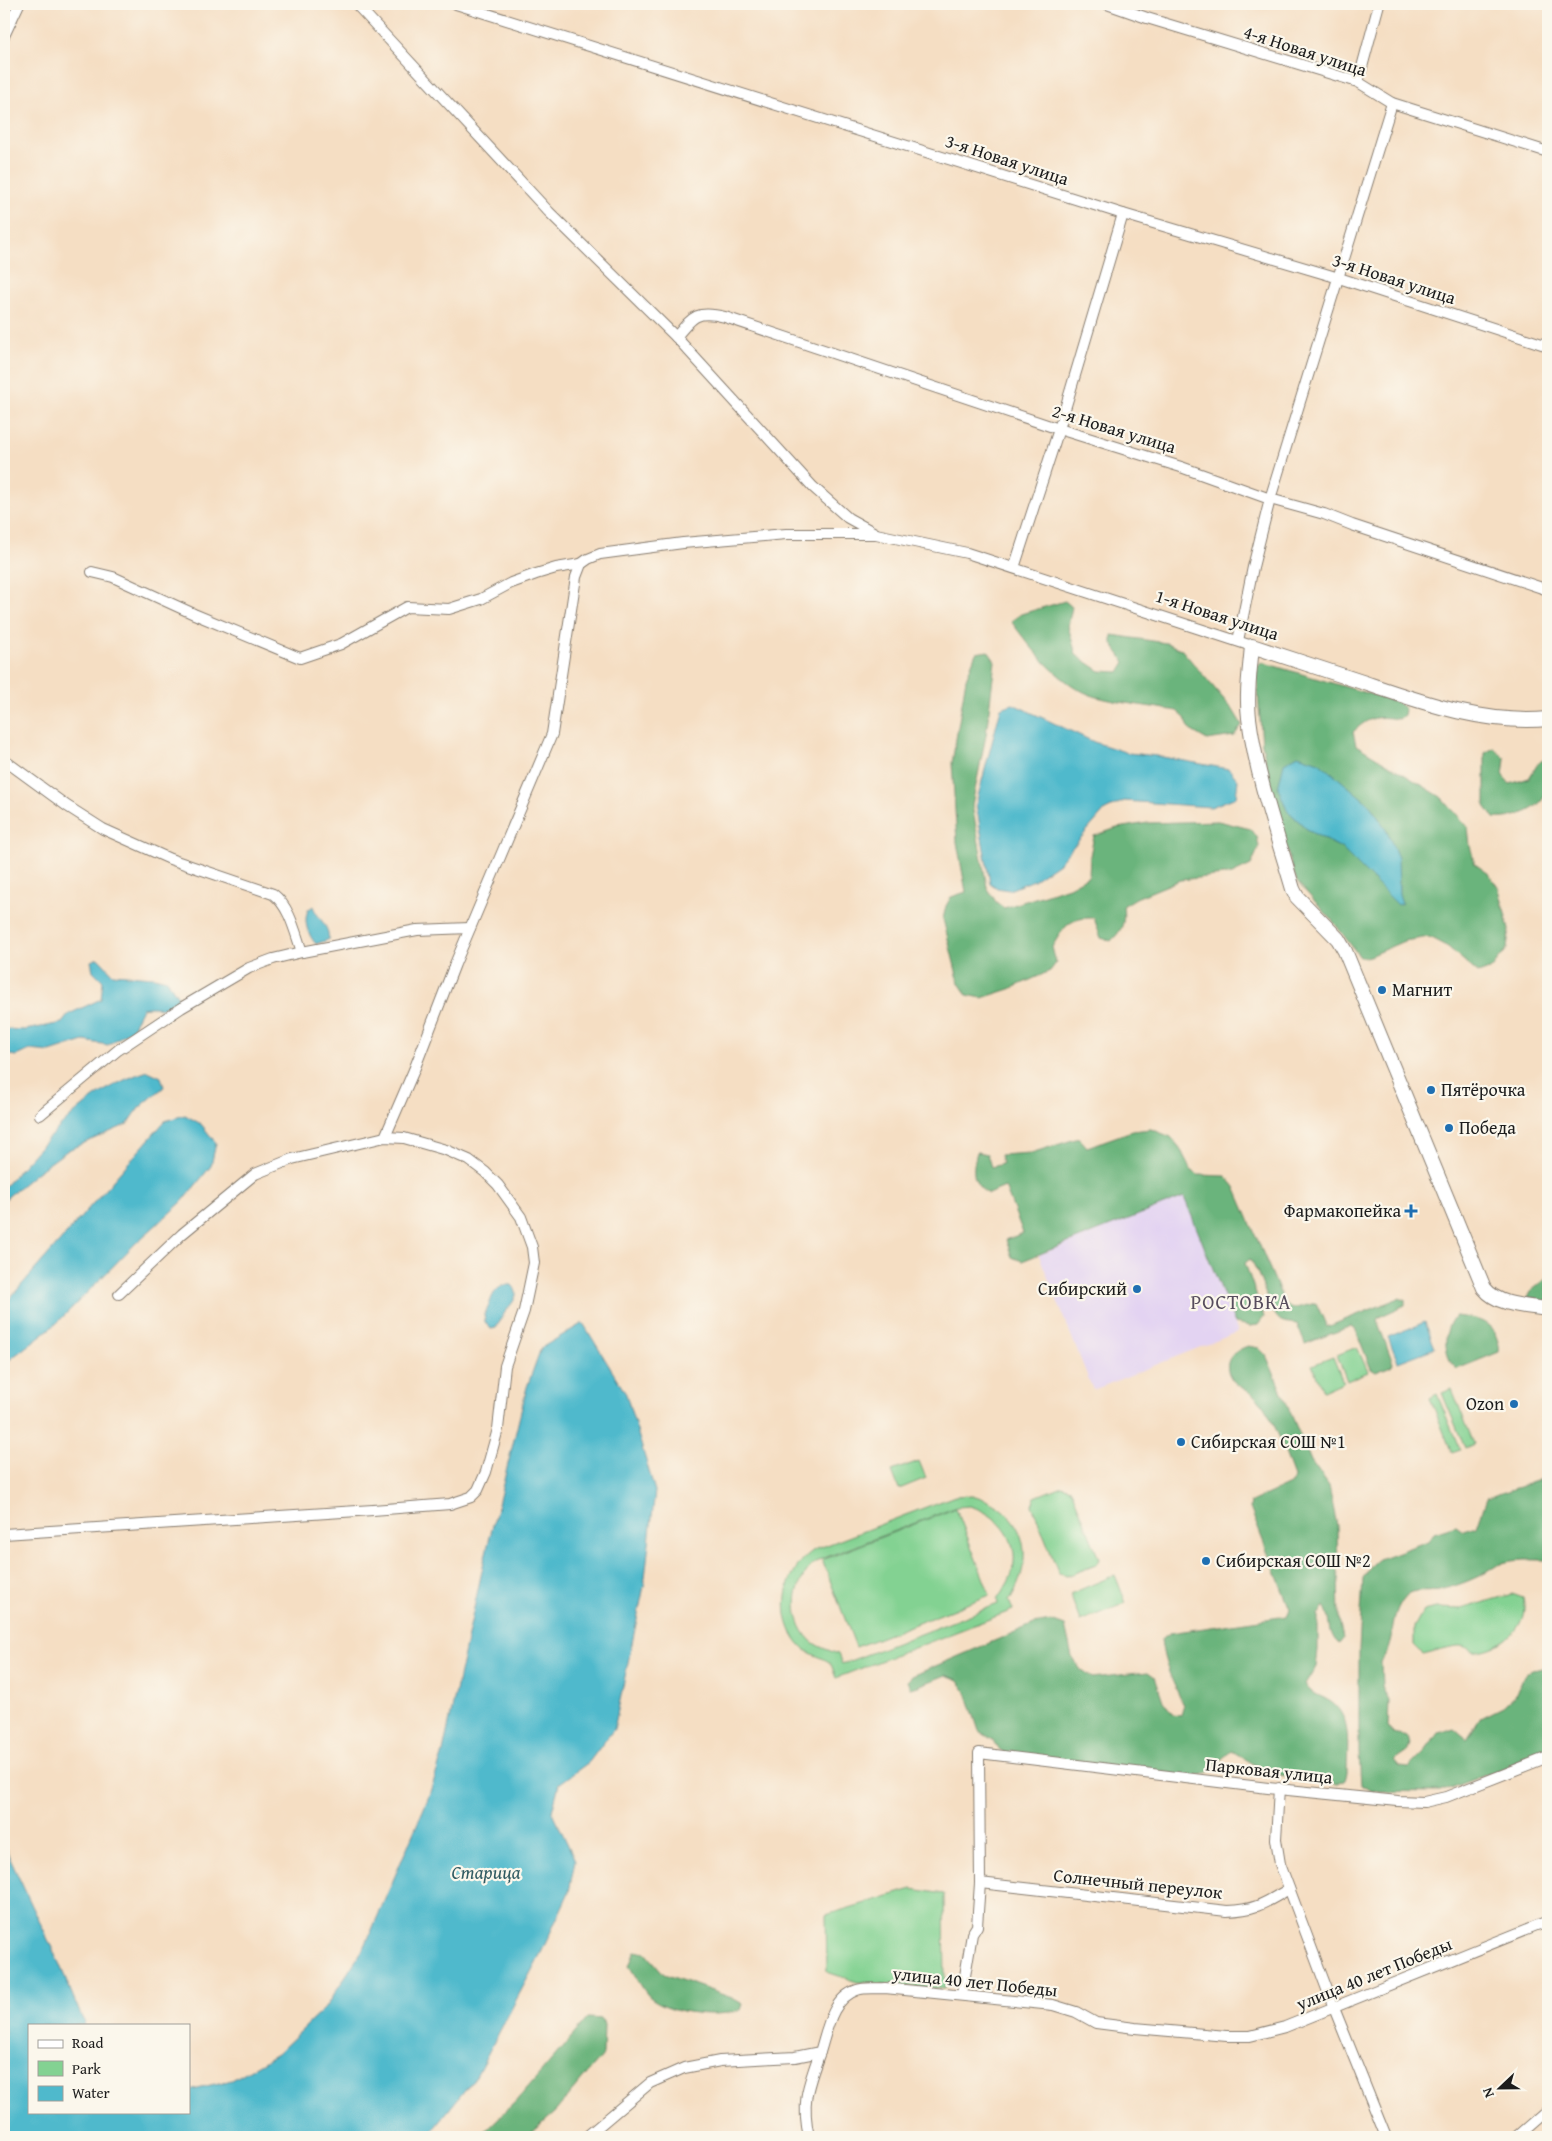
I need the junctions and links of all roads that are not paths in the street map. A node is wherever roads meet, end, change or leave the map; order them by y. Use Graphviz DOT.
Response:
graph roads {
  1 [pos="19,4"];
  2 [pos="356,4"];
  3 [pos="456,4"];
  4 [pos="1108,4"];
  5 [pos="1379,4"];
  6 [pos="4,36"];
  7 [pos="1358,82"];
  8 [pos="1392,103"];
  9 [pos="1548,152"];
  10 [pos="1123,214"];
  11 [pos="1339,278"];
  12 [pos="676,337"];
  13 [pos="1548,346"];
  14 [pos="1059,429"];
  15 [pos="1270,499"];
  16 [pos="876,534"];
  17 [pos="581,564"];
  18 [pos="1014,568"];
  19 [pos="92,572"];
  20 [pos="1548,590"];
  21 [pos="1238,641"];
  22 [pos="1252,646"];
  23 [pos="1548,719"];
  24 [pos="4,760"];
  25 [pos="470,928"];
  26 [pos="302,952"];
  27 [pos="40,1115"];
  28 [pos="385,1137"];
  29 [pos="119,1294"];
  30 [pos="1548,1309"];
  31 [pos="4,1534"];
  32 [pos="1548,1757"];
  33 [pos="1279,1788"];
  34 [pos="980,1883"];
  35 [pos="1288,1889"];
  36 [pos="1548,1921"];
  37 [pos="962,1994"];
  38 [pos="1334,2008"];
  39 [pos="820,2052"];
  40 [pos="1548,2110"];
  41 [pos="586,2137"];
  42 [pos="808,2137"];
  43 [pos="1386,2137"];
  44 [pos="1517,2137"];
  1 -- 6 [label="street"];
  2 -- 12 [label="street"];
  3 -- 10 [label="street, 3-я Новая улица"];
  4 -- 7 [label="street, 4-я Новая улица"];
  5 -- 7 [label="street"];
  7 -- 8 [label="street, 4-я Новая улица"];
  8 -- 9 [label="street, 4-я Новая улица"];
  8 -- 11 [label="street"];
  10 -- 11 [label="street, 3-я Новая улица"];
  10 -- 14 [label="street"];
  11 -- 13 [label="street, 3-я Новая улица"];
  11 -- 15 [label="street"];
  12 -- 14 [label="street, 2-я Новая улица"];
  12 -- 16 [label="street"];
  14 -- 15 [label="street, 2-я Новая улица"];
  14 -- 18 [label="street"];
  15 -- 20 [label="street, 2-я Новая улица"];
  15 -- 21 [label="street"];
  16 -- 17 [label="street"];
  16 -- 18 [label="street, 1-я Новая улица"];
  17 -- 19 [label="street"];
  17 -- 25 [label="street"];
  18 -- 21 [label="street, 1-я Новая улица"];
  21 -- 22 [label="street, 1-я Новая улица"];
  22 -- 23 [label="street, 1-я Новая улица"];
  22 -- 30 [label="street"];
  24 -- 26 [label="street"];
  25 -- 26 [label="street"];
  25 -- 28 [label="street"];
  26 -- 27 [label="street"];
  28 -- 29 [label="street"];
  28 -- 31 [label="street"];
  32 -- 33 [label="street, Парковая улица"];
  33 -- 34 [label="street, Парковая улица"];
  33 -- 35 [label="street"];
  34 -- 35 [label="street, Солнечный переулок"];
  34 -- 37 [label="street"];
  35 -- 38 [label="street"];
  36 -- 38 [label="street, улица 40 лет Победы"];
  37 -- 38 [label="street, улица 40 лет Победы"];
  37 -- 39 [label="street, улица 40 лет Победы"];
  38 -- 43 [label="street"];
  39 -- 41 [label="street"];
  39 -- 42 [label="street, улица 40 лет Победы"];
  40 -- 44 [label="street"];
}
